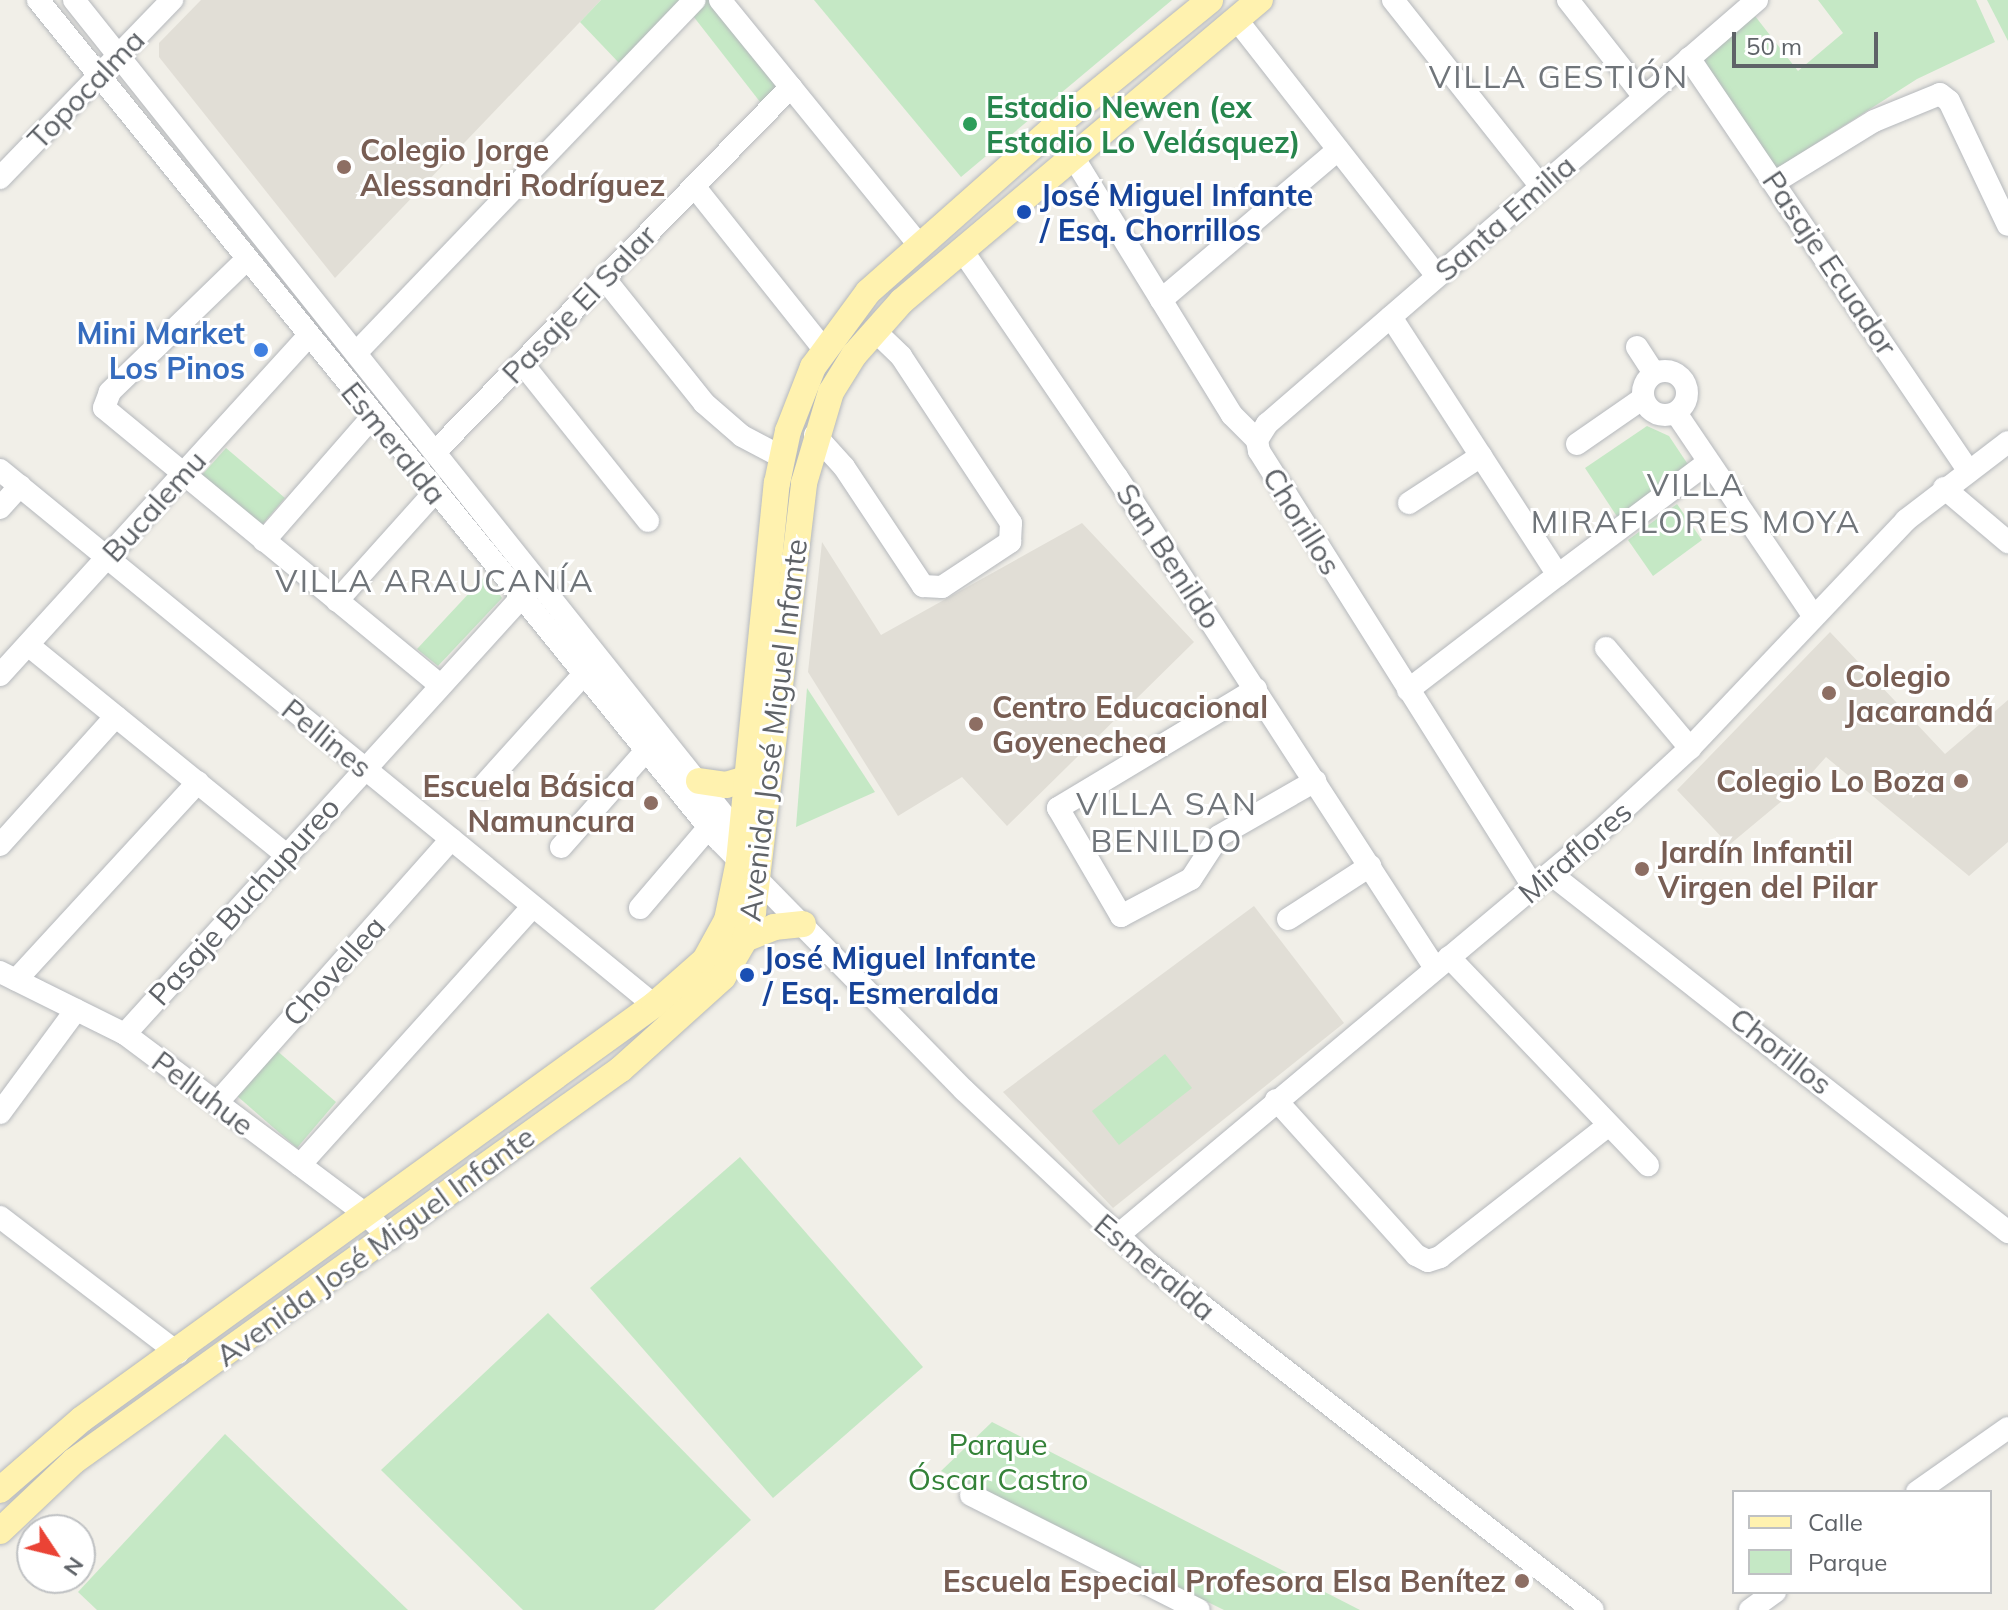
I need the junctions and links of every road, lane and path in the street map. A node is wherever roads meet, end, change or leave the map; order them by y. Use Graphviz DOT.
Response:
graph roads {
  1 [pos="38,0"];
  2 [pos="74,0"];
  3 [pos="172,0"];
  4 [pos="694,0"];
  5 [pos="720,0"];
  6 [pos="1210,0"];
  7 [pos="1260,0"];
  8 [pos="1393,0"];
  9 [pos="1568,0"];
  10 [pos="1752,2"];
  11 [pos="1237,20"];
  12 [pos="118,56"];
  13 [pos="1689,58"];
  14 [pos="98,76"];
  15 [pos="791,87"];
  16 [pos="1644,97"];
  17 [pos="1338,150"];
  18 [pos="1072,155"];
  19 [pos="0,178"];
  20 [pos="1775,182"];
  21 [pos="694,186"];
  22 [pos="1541,187"];
  23 [pos="2008,225"];
  24 [pos="920,246"];
  25 [pos="962,250"];
  26 [pos="246,260"];
  27 [pos="1437,276"];
  28 [pos="604,278"];
  29 [pos="1161,300"];
  30 [pos="1391,317"];
  31 [pos="874,330"];
  32 [pos="308,336"];
  33 [pos="1637,347"];
  34 [pos="823,348"];
  35 [pos="356,353"];
  36 [pos="522,363"];
  37 [pos="1654,373"];
  38 [pos="1642,399"];
  39 [pos="1676,413"];
  40 [pos="372,417"];
  41 [pos="815,435"];
  42 [pos="1257,440"];
  43 [pos="2008,442"];
  44 [pos="1577,444"];
  45 [pos="435,452"];
  46 [pos="1481,456"];
  47 [pos="782,457"];
  48 [pos="1707,463"];
  49 [pos="0,470"];
  50 [pos="1968,470"];
  51 [pos="183,474"];
  52 [pos="20,486"];
  53 [pos="1944,488"];
  54 [pos="434,493"];
  55 [pos="1409,503"];
  56 [pos="0,508"];
  57 [pos="648,521"];
  58 [pos="264,541"];
  59 [pos="2008,542"];
  60 [pos="107,558"];
  61 [pos="1558,575"];
  62 [pos="520,599"];
  63 [pos="337,601"];
  64 [pos="1813,615"];
  65 [pos="28,645"];
  66 [pos="1606,648"];
  67 [pos="0,675"];
  68 [pos="582,676"];
  69 [pos="440,685"];
  70 [pos="1256,689"];
  71 [pos="1408,690"];
  72 [pos="116,716"];
  73 [pos="1690,748"];
  74 [pos="644,753"];
  75 [pos="364,768"];
  76 [pos="746,779"];
  77 [pos="699,781"];
  78 [pos="1315,781"];
  79 [pos="198,782"];
  80 [pos="483,786"];
  81 [pos="708,828"];
  82 [pos="741,832"];
  83 [pos="451,839"];
  84 [pos="0,845"];
  85 [pos="561,847"];
  86 [pos="286,855"];
  87 [pos="1370,866"];
  88 [pos="750,869"];
  89 [pos="1542,881"];
  90 [pos="533,906"];
  91 [pos="640,908"];
  92 [pos="1288,919"];
  93 [pos="803,924"];
  94 [pos="745,939"];
  95 [pos="1442,963"];
  96 [pos="8,976"];
  97 [pos="654,1005"];
  98 [pos="76,1010"];
  99 [pos="125,1034"];
  100 [pos="1276,1100"];
  101 [pos="217,1103"];
  102 [pos="0,1113"];
  103 [pos="1609,1125"];
  104 [pos="300,1165"];
  105 [pos="1648,1165"];
  106 [pos="368,1216"];
  107 [pos="0,1217"];
  108 [pos="2008,1232"];
  109 [pos="1117,1236"];
  110 [pos="390,1239"];
  111 [pos="178,1353"];
  112 [pos="2008,1428"];
  113 [pos="0,1490"];
  114 [pos="1920,1490"];
  115 [pos="971,1495"];
  116 [pos="0,1531"];
  117 [pos="1772,1594"];
  118 [pos="1199,1610"];
  119 [pos="1593,1610"];
  120 [pos="1750,1610"];
  1 -- 14 [label="street, Esmeralda"];
  2 -- 12 [label="street, Esmeralda"];
  3 -- 12 [label="street, Topocalma"];
  4 -- 35 [label="street"];
  5 -- 15 [label="street"];
  6 -- 24 [label="main road, Avenida José Miguel Infante"];
  7 -- 11 [label="main road, Avenida José Miguel Infante"];
  8 -- 22 [label="street"];
  9 -- 16 [label="street"];
  10 -- 13 [label="street, Santa Emilia"];
  11 -- 17 [label="street"];
  11 -- 18 [label="main road, Avenida José Miguel Infante"];
  12 -- 14 [label="street, Topocalma"];
  12 -- 35 [label="street, Esmeralda"];
  13 -- 16 [label="street, Santa Emilia"];
  13 -- 20 [label="street, Pasaje Ecuador"];
  14 -- 19 [label="street, Topocalma"];
  14 -- 26 [label="street, Esmeralda"];
  15 -- 21 [label="street, Pasaje El Salar"];
  15 -- 24 [label="street"];
  16 -- 22 [label="street, Santa Emilia"];
  17 -- 27 [label="street"];
  17 -- 29 [label="street"];
  18 -- 25 [label="main road, Avenida José Miguel Infante"];
  18 -- 29 [label="street, Chorillos"];
  20 -- 23 [label="street"];
  20 -- 50 [label="street, Pasaje Ecuador"];
  21 -- 28 [label="street, Pasaje El Salar"];
  21 -- 34 [label="street"];
  22 -- 27 [label="street, Santa Emilia"];
  24 -- 34 [label="main road, Avenida José Miguel Infante"];
  25 -- 31 [label="main road, Avenida José Miguel Infante"];
  25 -- 70 [label="street, San Benildo"];
  26 -- 32 [label="street, Esmeralda"];
  26 -- 51 [label="street"];
  27 -- 30 [label="street, Santa Emilia"];
  28 -- 36 [label="street, Pasaje El Salar"];
  28 -- 47 [label="street"];
  29 -- 42 [label="street, Chorillos"];
  30 -- 42 [label="street, Santa Emilia"];
  30 -- 46 [label="street"];
  31 -- 41 [label="main road, Avenida José Miguel Infante"];
  31 -- 41 [label="street"];
  32 -- 40 [label="street, Esmeralda"];
  32 -- 51 [label="street, Bucalemu"];
  33 -- 37 [label="street"];
  34 -- 47 [label="main road, Avenida José Miguel Infante"];
  35 -- 45 [label="street, Esmeralda"];
  36 -- 45 [label="street, Pasaje El Salar"];
  36 -- 57 [label="street"];
  37 -- 38 [label="street"];
  37 -- 39 [label="street"];
  38 -- 39 [label="street"];
  38 -- 44 [label="street"];
  39 -- 48 [label="street"];
  40 -- 54 [label="street, Esmeralda"];
  40 -- 58 [label="street"];
  41 -- 88 [label="main road, Avenida José Miguel Infante"];
  42 -- 71 [label="street, Chorillos"];
  43 -- 50 [label="street, Miraflores"];
  45 -- 77 [label="street, Esmeralda"];
  46 -- 55 [label="street"];
  46 -- 61 [label="street"];
  47 -- 76 [label="main road, Avenida José Miguel Infante"];
  48 -- 61 [label="street"];
  48 -- 64 [label="street"];
  49 -- 52 [label="street, Pellines"];
  50 -- 53 [label="street, Miraflores"];
  51 -- 58 [label="street"];
  51 -- 60 [label="street, Bucalemu"];
  52 -- 56 [label="street"];
  52 -- 60 [label="street, Pellines"];
  53 -- 59 [label="street"];
  53 -- 64 [label="street, Miraflores"];
  54 -- 62 [label="street, Esmeralda"];
  54 -- 63 [label="street"];
  58 -- 63 [label="street"];
  60 -- 65 [label="street, Bucalemu"];
  60 -- 75 [label="street, Pellines"];
  61 -- 71 [label="street"];
  62 -- 68 [label="street, Esmeralda"];
  62 -- 69 [label="street, Pasaje Buchupureo"];
  63 -- 69 [label="street"];
  64 -- 73 [label="street, Miraflores"];
  65 -- 67 [label="street, Bucalemu"];
  65 -- 72 [label="street"];
  66 -- 73 [label="street"];
  68 -- 74 [label="street, Esmeralda"];
  68 -- 80 [label="street"];
  69 -- 75 [label="street, Pasaje Buchupureo"];
  70 -- 78 [label="street, San Benildo"];
  70 -- 78 [label="street"];
  71 -- 89 [label="street, Chorillos"];
  72 -- 79 [label="street"];
  72 -- 84 [label="street"];
  73 -- 89 [label="street, Miraflores"];
  74 -- 81 [label="street, Esmeralda"];
  74 -- 85 [label="street"];
  75 -- 83 [label="street, Pellines"];
  75 -- 86 [label="street, Pasaje Buchupureo"];
  76 -- 77 [label="main road"];
  76 -- 82 [label="main road, Avenida José Miguel Infante"];
  77 -- 82 [label="street, Esmeralda"];
  78 -- 87 [label="street, San Benildo"];
  79 -- 86 [label="street"];
  79 -- 96 [label="street"];
  81 -- 88 [label="street, Esmeralda"];
  81 -- 91 [label="street"];
  82 -- 88 [label="main road, Avenida José Miguel Infante"];
  83 -- 90 [label="street, Pellines"];
  83 -- 101 [label="street, Chovellea"];
  86 -- 99 [label="street, Pasaje Buchupureo"];
  87 -- 92 [label="street"];
  87 -- 95 [label="street, San Benildo"];
  88 -- 93 [label="street, Esmeralda"];
  88 -- 94 [label="main road, Avenida José Miguel Infante"];
  88 -- 97 [label="main road, Avenida José Miguel Infante"];
  89 -- 95 [label="street, Miraflores"];
  89 -- 108 [label="street, Chorillos"];
  90 -- 97 [label="street, Pellines"];
  90 -- 104 [label="street"];
  93 -- 94 [label="main road"];
  93 -- 109 [label="street, Esmeralda"];
  94 -- 110 [label="main road, Avenida José Miguel Infante"];
  95 -- 100 [label="street, Miraflores"];
  95 -- 103 [label="street, San Benildo"];
  96 -- 98 [label="street, Pelluhue"];
  97 -- 106 [label="main road, Avenida José Miguel Infante"];
  98 -- 99 [label="street, Pelluhue"];
  98 -- 102 [label="street"];
  99 -- 101 [label="street, Pelluhue"];
  100 -- 103 [label="street"];
  100 -- 109 [label="street, Miraflores"];
  101 -- 104 [label="street, Pelluhue"];
  103 -- 105 [label="street, San Benildo"];
  104 -- 106 [label="street, Pelluhue"];
  106 -- 110 [label="street, Pelluhue"];
  106 -- 111 [label="main road, Avenida José Miguel Infante"];
  107 -- 111 [label="street"];
  109 -- 119 [label="street, Esmeralda"];
  110 -- 116 [label="main road, Avenida José Miguel Infante"];
  111 -- 113 [label="main road, Avenida José Miguel Infante"];
  112 -- 114 [label="street"];
  115 -- 118 [label="street"];
  117 -- 120 [label="street"];
}
